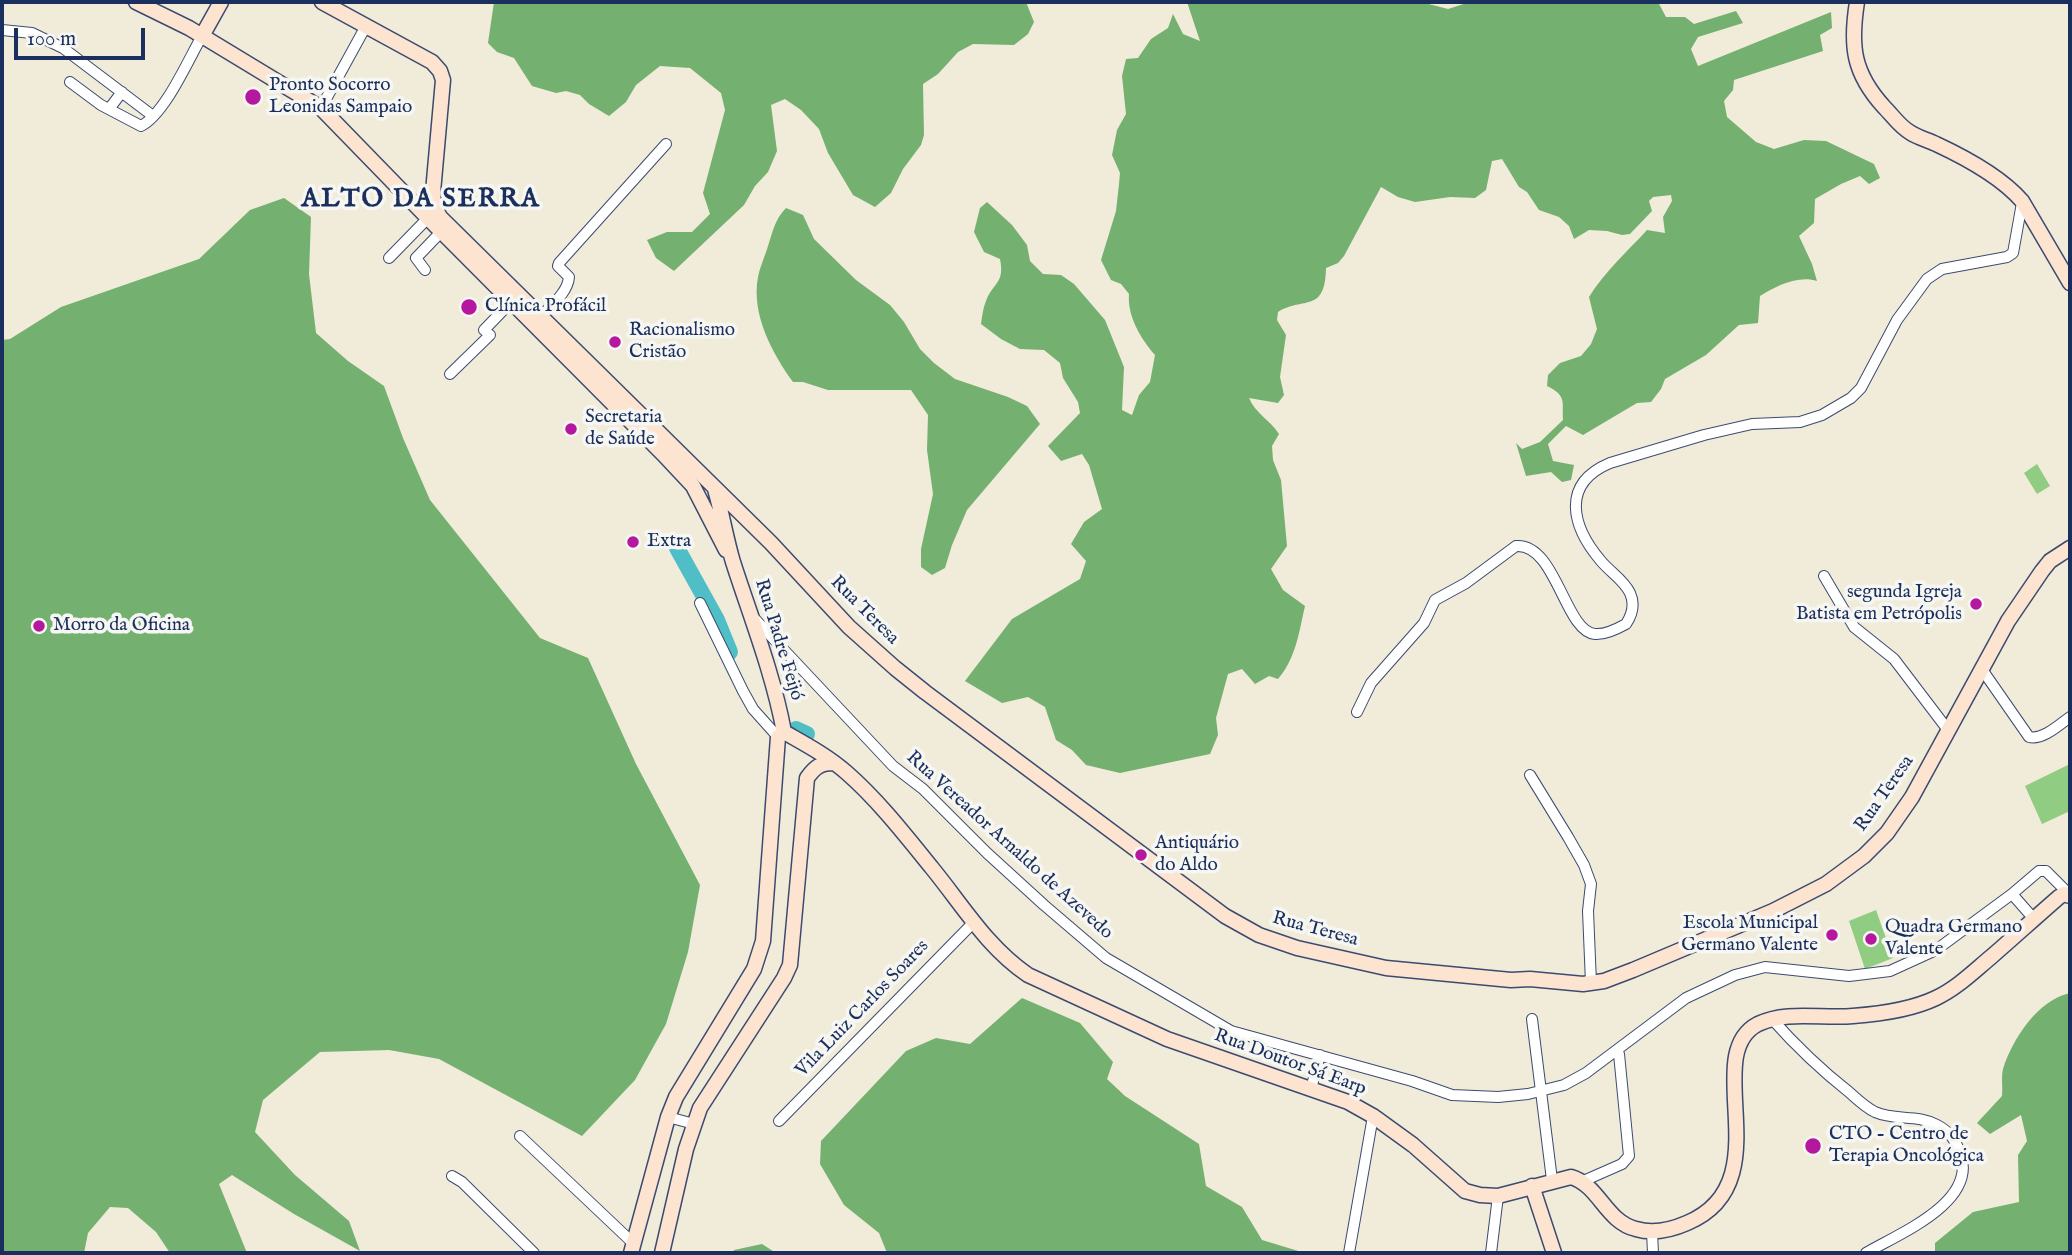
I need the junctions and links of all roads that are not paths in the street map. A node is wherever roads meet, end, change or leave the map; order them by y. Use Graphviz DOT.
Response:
graph roads {
  1 [pos="135,2"];
  2 [pos="221,2"];
  3 [pos="322,2"];
  4 [pos="1857,2"];
  5 [pos="366,26"];
  6 [pos="2,30"];
  7 [pos="202,36"];
  8 [pos="70,82"];
  9 [pos="122,92"];
  10 [pos="321,108"];
  11 [pos="108,109"];
  12 [pos="153,116"];
  13 [pos="666,145"];
  14 [pos="433,192"];
  15 [pos="407,195"];
  16 [pos="2022,202"];
  17 [pos="428,218"];
  18 [pos="441,232"];
  19 [pos="389,258"];
  20 [pos="425,270"];
  21 [pos="2070,283"];
  22 [pos="512,301"];
  23 [pos="541,316"];
  24 [pos="450,374"];
  25 [pos="697,482"];
  26 [pos="715,488"];
  27 [pos="2070,548"];
  28 [pos="733,560"];
  29 [pos="1824,576"];
  30 [pos="700,603"];
  31 [pos="753,617"];
  32 [pos="1981,668"];
  33 [pos="1357,712"];
  34 [pos="2070,717"];
  35 [pos="1948,730"];
  36 [pos="781,734"];
  37 [pos="811,748"];
  38 [pos="834,763"];
  39 [pos="1530,775"];
  40 [pos="807,778"];
  41 [pos="2067,893"];
  42 [pos="2012,894"];
  43 [pos="2034,919"];
  44 [pos="973,923"];
  45 [pos="1591,984"];
  46 [pos="1771,1018"];
  47 [pos="1532,1019"];
  48 [pos="1619,1054"];
  49 [pos="1320,1055"];
  50 [pos="1311,1089"];
  51 [pos="1541,1091"];
  52 [pos="1373,1116"];
  53 [pos="668,1117"];
  54 [pos="779,1121"];
  55 [pos="694,1124"];
  56 [pos="520,1136"];
  57 [pos="1551,1174"];
  58 [pos="453,1176"];
  59 [pos="1581,1182"];
  60 [pos="1532,1186"];
  61 [pos="1498,1196"];
  62 [pos="1652,1232"];
  63 [pos="633,1249"];
  64 [pos="534,1253"];
  65 [pos="662,1253"];
  66 [pos="1349,1253"];
  67 [pos="1491,1253"];
  68 [pos="1554,1253"];
  69 [pos="1653,1253"];
  70 [pos="1866,1253"];
  1 -- 7 [label="main road, Rua Teresa"];
  2 -- 7 [label="main road"];
  3 -- 5 [label="main road"];
  4 -- 16 [label="main road"];
  5 -- 10 [label="street"];
  5 -- 14 [label="main road"];
  6 -- 9 [label="street"];
  7 -- 10 [label="main road, Rua Teresa"];
  7 -- 12 [label="street"];
  8 -- 11 [label="street"];
  9 -- 11 [label="street"];
  9 -- 12 [label="street"];
  10 -- 15 [label="main road, Rua Teresa"];
  11 -- 12 [label="street"];
  13 -- 23 [label="street"];
  14 -- 15 [label="main road"];
  14 -- 23 [label="main road, Rua Teresa"];
  15 -- 17 [label="main road, Rua Teresa"];
  16 -- 21 [label="main road"];
  16 -- 33 [label="street"];
  17 -- 18 [label="main road, Rua Teresa"];
  17 -- 19 [label="street"];
  18 -- 20 [label="street"];
  18 -- 22 [label="main road, Rua Teresa"];
  22 -- 24 [label="street"];
  22 -- 25 [label="main road, Rua Teresa"];
  23 -- 25 [label="main road, Rua Teresa"];
  25 -- 26 [label="main road, Rua Teresa"];
  25 -- 28 [label="main road, Rua Padre Feijó"];
  26 -- 28 [label="main road, Rua Padre Feijó"];
  26 -- 45 [label="main road, Rua Teresa"];
  27 -- 32 [label="main road, Rua Teresa"];
  28 -- 31 [label="main road, Rua Padre Feijó"];
  29 -- 35 [label="street"];
  30 -- 36 [label="street"];
  31 -- 36 [label="main road, Rua Padre Feijó"];
  31 -- 49 [label="street, Rua Vereador Arnaldo de Azevedo"];
  32 -- 34 [label="street"];
  32 -- 35 [label="main road, Rua Teresa"];
  35 -- 45 [label="main road, Rua Teresa"];
  36 -- 37 [label="main road, Rua Doutor Sá Earp"];
  36 -- 53 [label="main road, Rua Padre Feijó"];
  37 -- 38 [label="main road, Rua Doutor Sá Earp"];
  37 -- 40 [label="main road"];
  38 -- 40 [label="main road"];
  38 -- 44 [label="main road, Rua Doutor Sá Earp"];
  39 -- 45 [label="street"];
  40 -- 55 [label="main road"];
  41 -- 42 [label="street, Rua Vereador Arnaldo de Azevedo"];
  41 -- 43 [label="main road"];
  42 -- 43 [label="street"];
  42 -- 51 [label="street, Rua Vereador Arnaldo de Azevedo"];
  43 -- 46 [label="main road"];
  44 -- 50 [label="main road, Rua Doutor Sá Earp"];
  44 -- 54 [label="street, Vila Luiz Carlos Soares"];
  46 -- 62 [label="main road"];
  46 -- 70 [label="street"];
  47 -- 51 [label="street"];
  48 -- 59 [label="street"];
  49 -- 50 [label="street"];
  49 -- 51 [label="street, Rua Vereador Arnaldo de Azevedo"];
  50 -- 52 [label="main road, Rua Doutor Sá Earp"];
  51 -- 57 [label="street"];
  52 -- 61 [label="main road, Rua Doutor Sá Earp"];
  52 -- 66 [label="street"];
  53 -- 55 [label="street"];
  53 -- 63 [label="main road, Rua Padre Feijó"];
  55 -- 65 [label="main road"];
  56 -- 63 [label="street"];
  57 -- 59 [label="main road, Rua Doutor Sá Earp"];
  57 -- 60 [label="main road, Rua Doutor Sá Earp"];
  58 -- 64 [label="street"];
  59 -- 62 [label="main road"];
  60 -- 61 [label="main road, Rua Doutor Sá Earp"];
  60 -- 68 [label="main road"];
  61 -- 67 [label="street"];
  62 -- 69 [label="street"];
}
